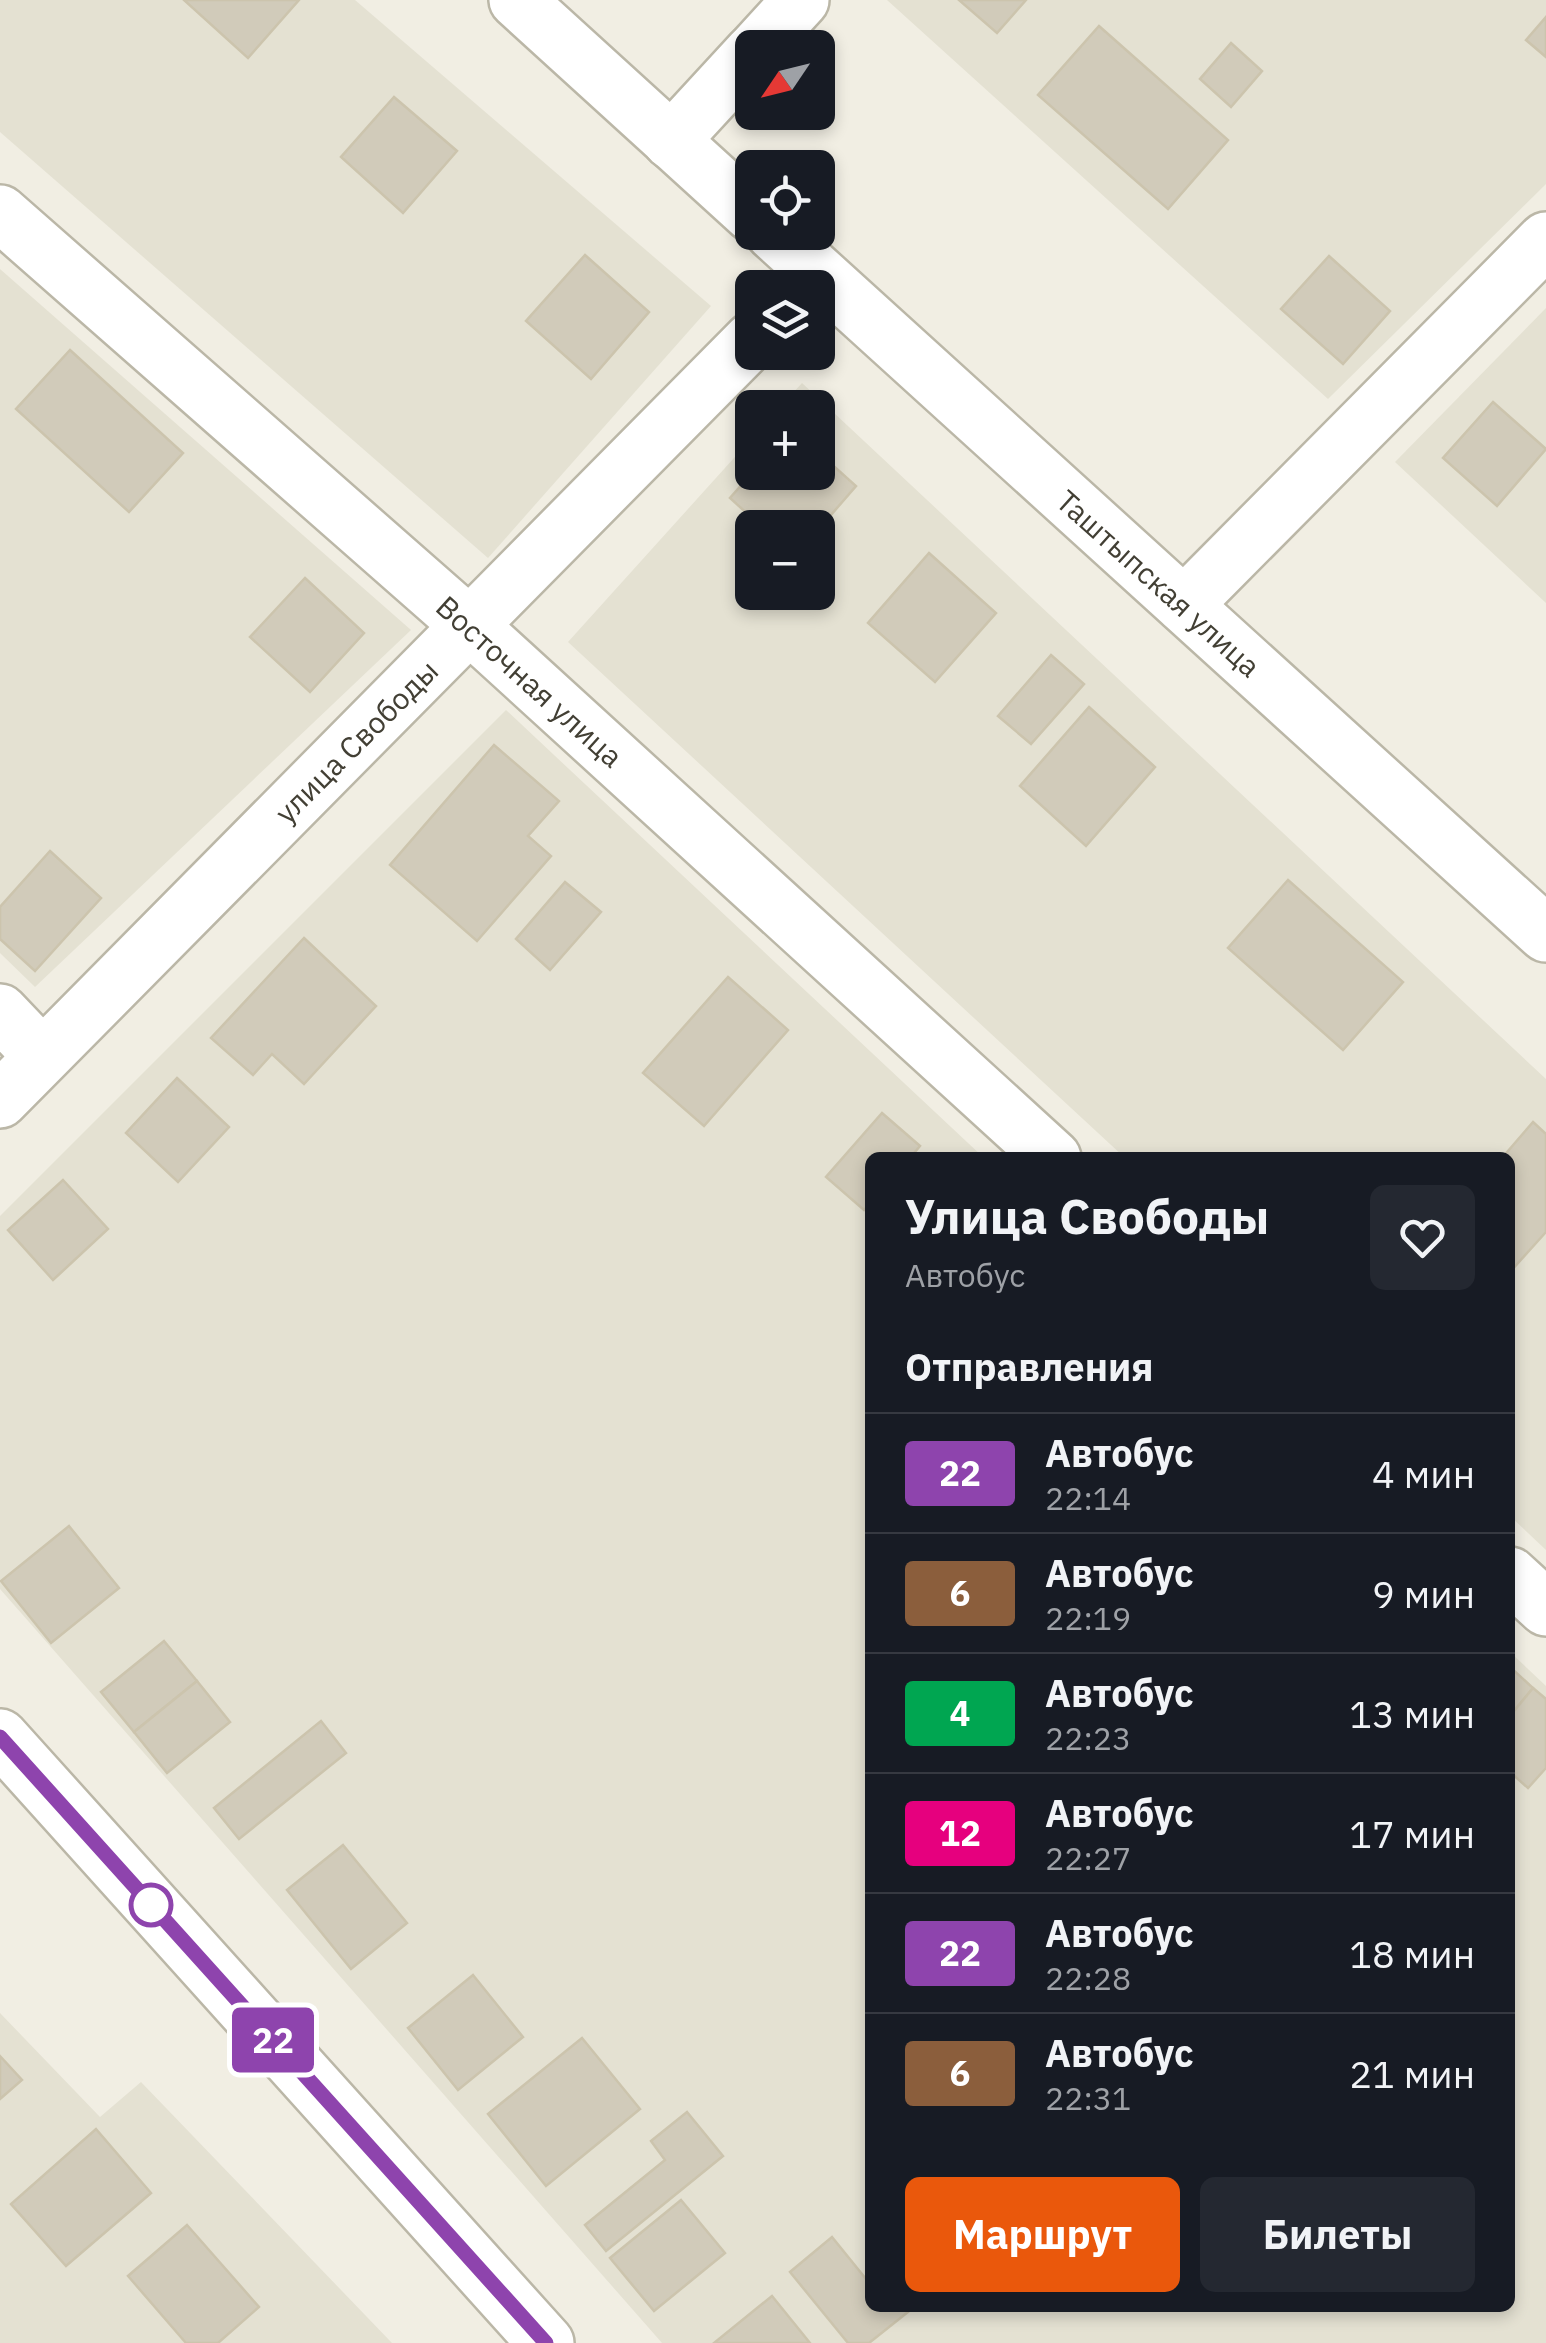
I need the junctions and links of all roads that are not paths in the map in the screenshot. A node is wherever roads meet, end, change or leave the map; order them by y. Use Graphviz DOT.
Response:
graph roads {
  1 [pos="517,0"];
  2 [pos="801,0"];
  3 [pos="773,30"];
  4 [pos="735,72"];
  5 [pos="672,140"];
  6 [pos="735,198"];
  7 [pos="0,213"];
  8 [pos="1546,240"];
  9 [pos="787,250"];
  10 [pos="803,270"];
  11 [pos="835,301"];
  12 [pos="735,357"];
  13 [pos="1184,606"];
  14 [pos="470,626"];
  15 [pos="1546,934"];
  16 [pos="0,1012"];
  17 [pos="42,1056"];
  18 [pos="0,1100"];
  19 [pos="1046,1152"];
  20 [pos="1515,1580"];
  21 [pos="1546,1608"];
  22 [pos="0,1736"];
  23 [pos="546,2343"];
  1 -- 5 [label="street"];
  2 -- 3 [label="street"];
  4 -- 5 [label="street"];
  5 -- 6 [label="street"];
  7 -- 14 [label="street, Восточная улица"];
  8 -- 13 [label="street"];
  9 -- 10 [label="street, Таштыпская улица"];
  11 -- 13 [label="street, Таштыпская улица"];
  12 -- 14 [label="street, улица Свободы"];
  13 -- 15 [label="street, Таштыпская улица"];
  14 -- 17 [label="street, улица Свободы"];
  14 -- 19 [label="street, Восточная улица"];
  16 -- 17 [label="street"];
  17 -- 18 [label="street, улица Свободы"];
  20 -- 21 [label="street"];
  22 -- 23 [label="street"];
}
